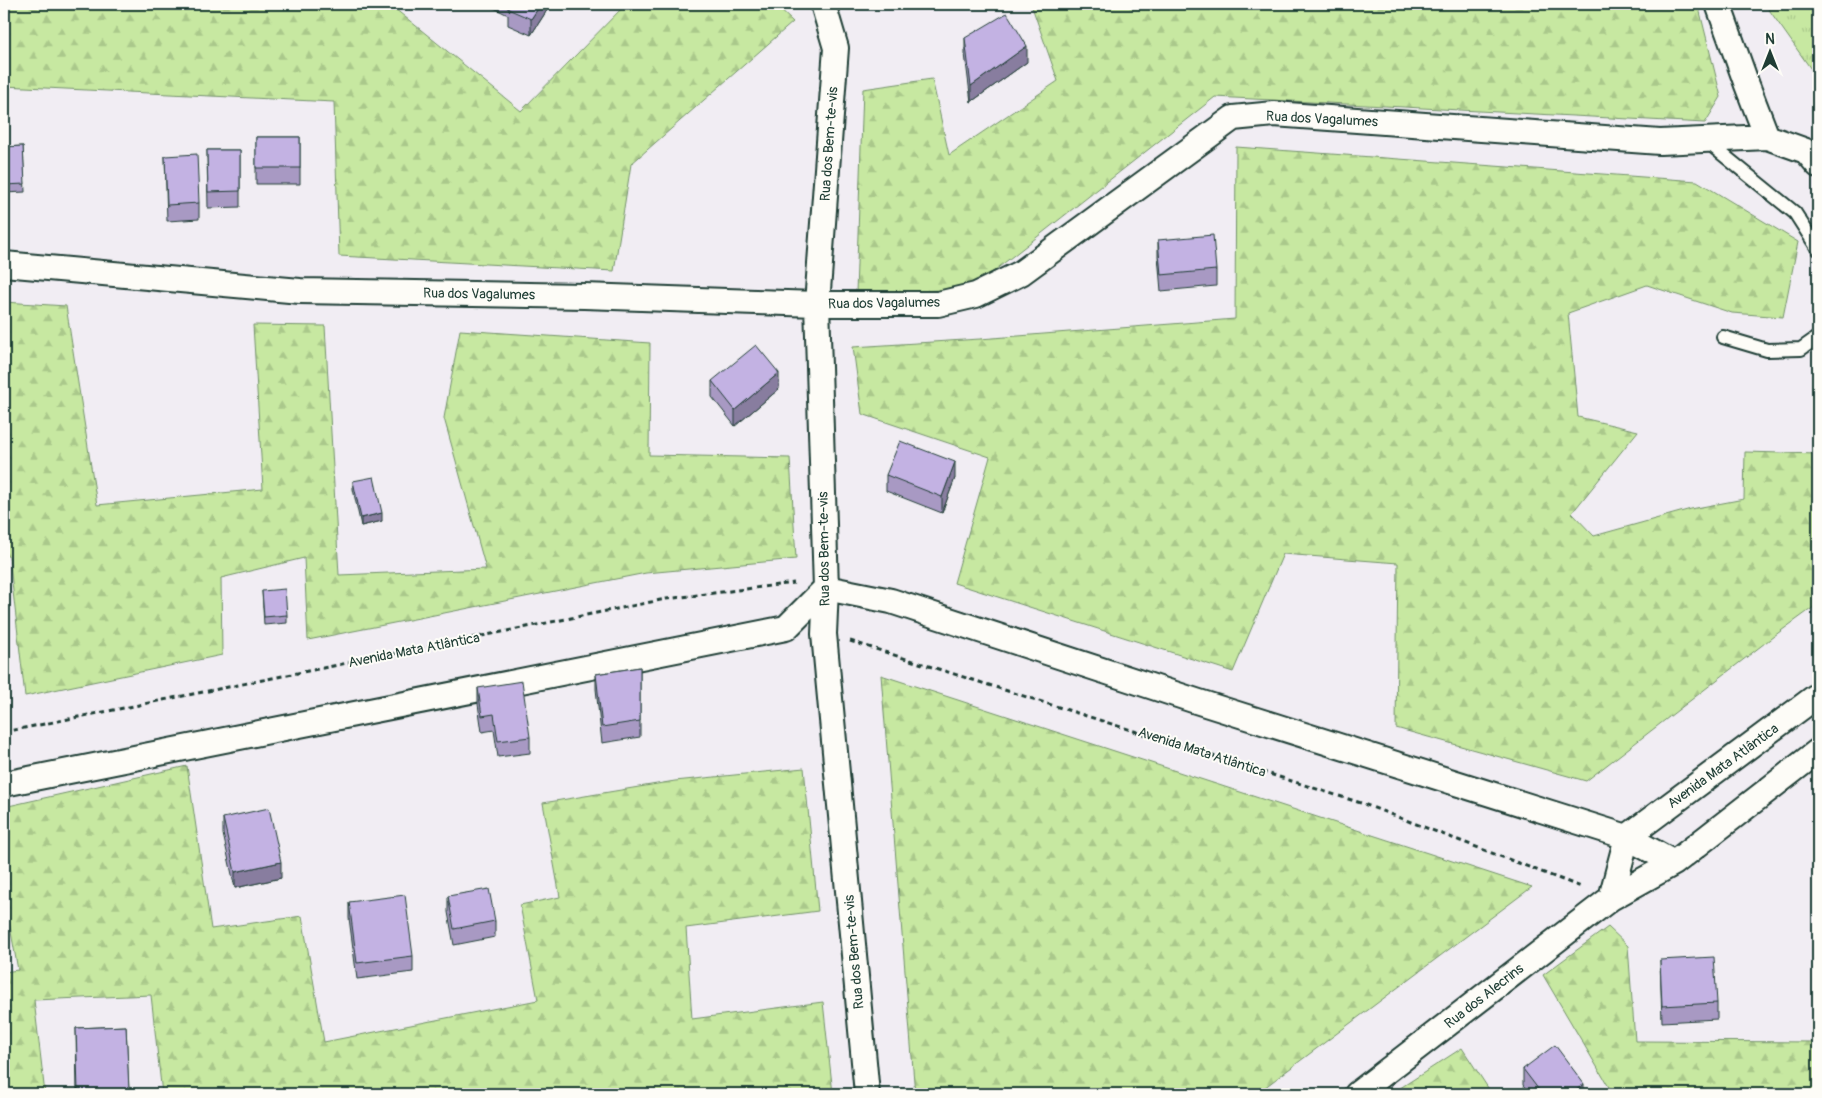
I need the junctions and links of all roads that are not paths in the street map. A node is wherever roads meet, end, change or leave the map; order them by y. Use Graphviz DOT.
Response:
graph roads {
  1 [pos="823,4"];
  2 [pos="1718,4"];
  3 [pos="1768,137"];
  4 [pos="1703,139"];
  5 [pos="1818,165"];
  6 [pos="1818,249"];
  7 [pos="4,264"];
  8 [pos="817,304"];
  9 [pos="1723,337"];
  10 [pos="1818,337"];
  11 [pos="826,588"];
  12 [pos="1817,698"];
  13 [pos="1818,751"];
  14 [pos="4,784"];
  15 [pos="1627,837"];
  16 [pos="1674,863"];
  17 [pos="1611,898"];
  18 [pos="867,1094"];
  19 [pos="1357,1094"];
  1 -- 8 [label="street, Rua dos Bem-te-vis"];
  2 -- 3 [label="street"];
  3 -- 4 [label="street, Rua dos Vagalumes"];
  3 -- 5 [label="street, Rua dos Vagalumes"];
  4 -- 6 [label="lane"];
  4 -- 8 [label="street, Rua dos Vagalumes"];
  7 -- 8 [label="street, Rua dos Vagalumes"];
  8 -- 11 [label="street, Rua dos Bem-te-vis"];
  9 -- 10 [label="lane"];
  11 -- 14 [label="street"];
  11 -- 15 [label="street"];
  11 -- 18 [label="street, Rua dos Bem-te-vis"];
  12 -- 15 [label="street, Avenida Mata Atlântica"];
  13 -- 16 [label="street"];
  15 -- 16 [label="street"];
  15 -- 17 [label="street"];
  16 -- 17 [label="street, Rua dos Alecrins"];
  17 -- 19 [label="street, Rua dos Alecrins"];
}
